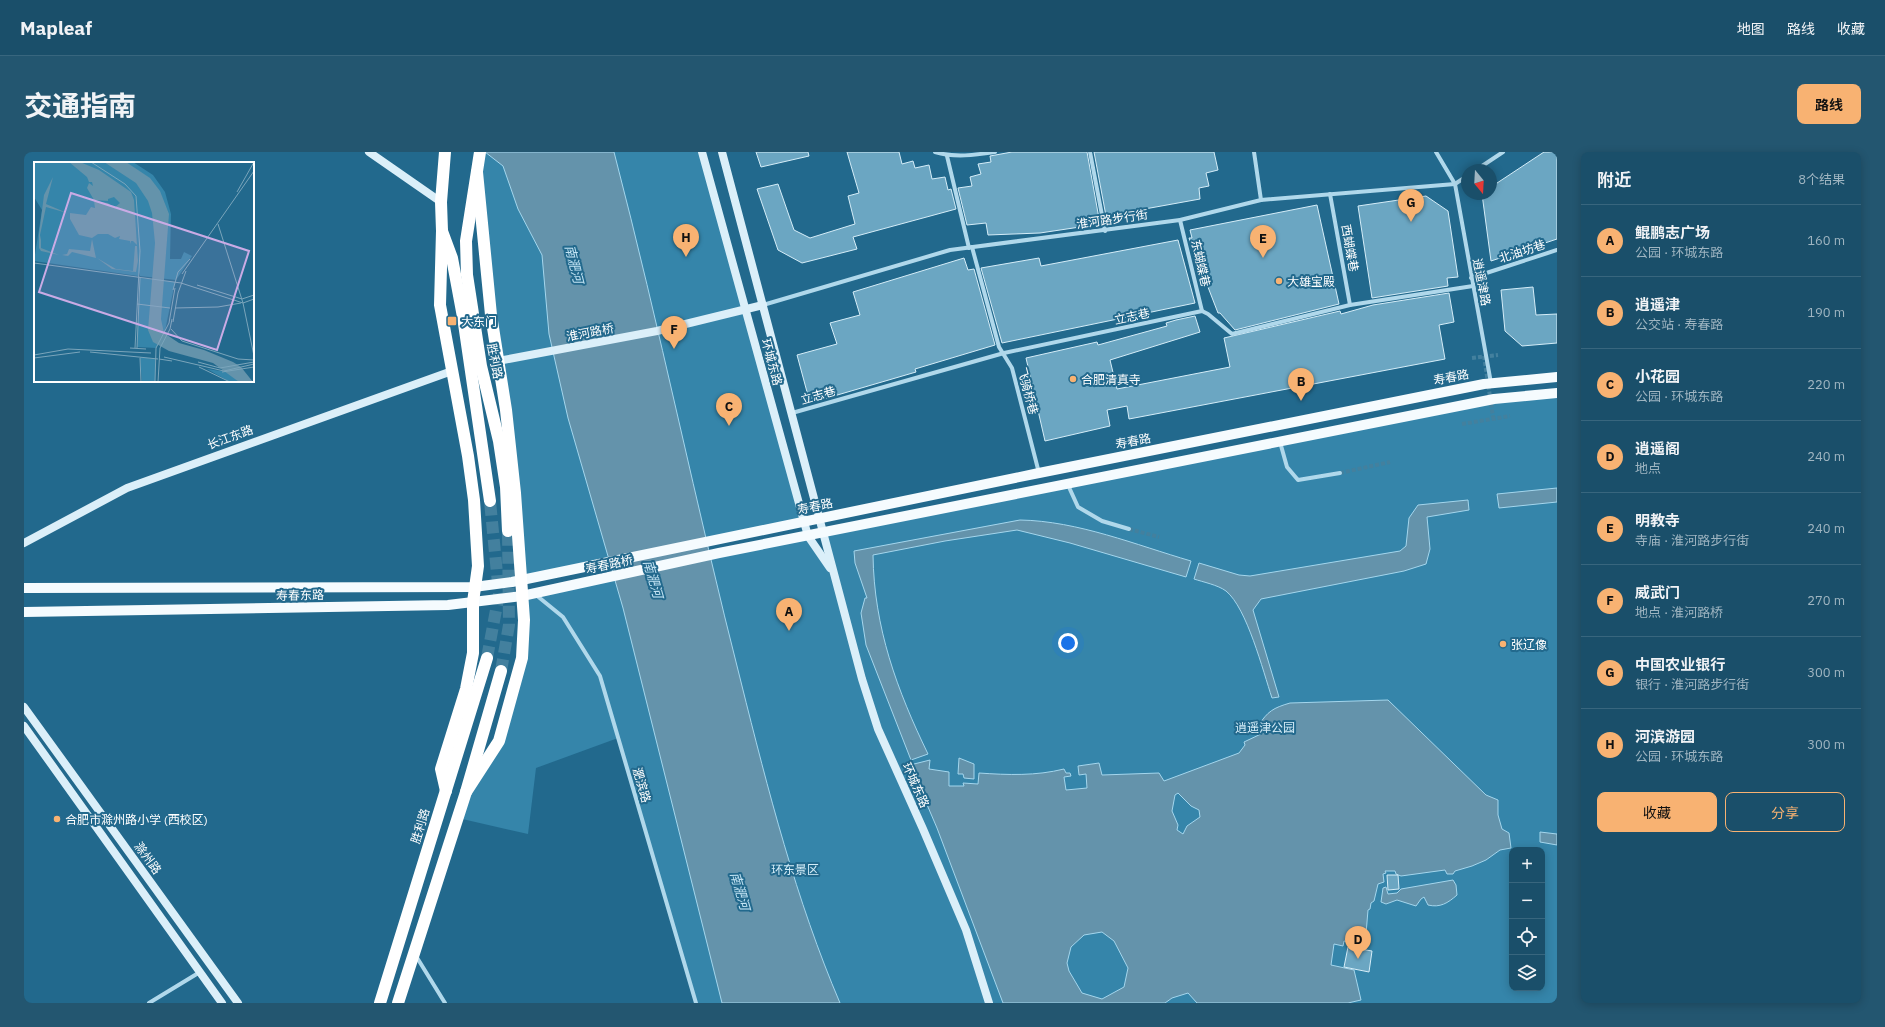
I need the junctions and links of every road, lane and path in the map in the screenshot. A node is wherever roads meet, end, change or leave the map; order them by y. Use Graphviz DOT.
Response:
graph roads {
  1 [pos="369,152"];
  2 [pos="480,152"];
  3 [pos="702,152"];
  4 [pos="722,152"];
  5 [pos="935,152"];
  6 [pos="995,152"];
  7 [pos="1090,152"];
  8 [pos="1254,152"];
  9 [pos="1436,152"];
  10 [pos="1503,152"];
  11 [pos="444,156"];
  12 [pos="947,156"];
  13 [pos="1485,164"];
  14 [pos="477,172"];
  15 [pos="1461,180"];
  16 [pos="1455,184"];
  17 [pos="1330,194"];
  18 [pos="1261,200"];
  19 [pos="441,202"];
  20 [pos="1180,220"];
  21 [pos="442,231"];
  22 [pos="1105,231"];
  23 [pos="971,248"];
  24 [pos="1557,250"];
  25 [pos="1471,278"];
  26 [pos="1473,286"];
  27 [pos="763,305"];
  28 [pos="1350,305"];
  29 [pos="745,309"];
  30 [pos="1202,311"];
  31 [pos="1004,353"];
  32 [pos="498,361"];
  33 [pos="452,371"];
  34 [pos="1557,377"];
  35 [pos="1491,383"];
  36 [pos="1557,393"];
  37 [pos="792,413"];
  38 [pos="1280,442"];
  39 [pos="1039,473"];
  40 [pos="1340,473"];
  41 [pos="1068,484"];
  42 [pos="490,501"];
  43 [pos="820,518"];
  44 [pos="804,522"];
  45 [pos="1129,530"];
  46 [pos="508,531"];
  47 [pos="824,532"];
  48 [pos="808,536"];
  49 [pos="716,539"];
  50 [pos="24,543"];
  51 [pos="572,570"];
  52 [pos="834,572"];
  53 [pos="520,580"];
  54 [pos="574,585"];
  55 [pos="474,587"];
  56 [pos="24,588"];
  57 [pos="528,594"];
  58 [pos="472,602"];
  59 [pos="24,612"];
  60 [pos="487,658"];
  61 [pos="501,670"];
  62 [pos="24,707"];
  63 [pos="24,726"];
  64 [pos="446,791"];
  65 [pos="466,792"];
  66 [pos="414,952"];
  67 [pos="200,972"];
  68 [pos="149,1003"];
  69 [pos="222,1003"];
  70 [pos="238,1003"];
  71 [pos="380,1003"];
  72 [pos="398,1003"];
  73 [pos="445,1003"];
  74 [pos="696,1003"];
  75 [pos="990,1003"];
  1 -- 19 [label="street"];
  2 -- 14 [label="highway"];
  3 -- 29 [label="street, 环城东路"];
  4 -- 27 [label="street, 环城东路"];
  5 -- 12 [label="street"];
  6 -- 12 [label="street"];
  7 -- 22 [label="street"];
  8 -- 18 [label="street"];
  9 -- 16 [label="street"];
  10 -- 13 [label="street"];
  11 -- 19 [label="highway, 胜利路"];
  12 -- 23 [label="street, 飞骑桥巷"];
  14 -- 32 [label="highway"];
  14 -- 46 [label="highway, 胜利路"];
  15 -- 16 [label="street, 淮河路步行街"];
  16 -- 17 [label="street, 淮河路步行街"];
  16 -- 25 [label="street, 逍遥津路"];
  17 -- 18 [label="street, 淮河路步行街"];
  17 -- 28 [label="street, 西蝴蝶巷"];
  18 -- 20 [label="street, 淮河路步行街"];
  19 -- 21 [label="highway, 胜利路"];
  20 -- 22 [label="street, 淮河路步行街"];
  20 -- 30 [label="street, 东蝴蝶巷"];
  21 -- 33 [label="highway"];
  21 -- 42 [label="highway, 胜利路"];
  22 -- 23 [label="street, 淮河路步行街"];
  23 -- 27 [label="street, 淮河路步行街"];
  23 -- 31 [label="street, 飞骑桥巷"];
  24 -- 25 [label="street, 北油坊巷"];
  25 -- 26 [label="street, 逍遥津路"];
  26 -- 28 [label="street"];
  26 -- 35 [label="street, 逍遥津路"];
  27 -- 29 [label="street, 淮河路桥"];
  27 -- 37 [label="street, 环城东路"];
  28 -- 30 [label="street"];
  29 -- 32 [label="street, 淮河路桥"];
  29 -- 44 [label="street, 环城东路"];
  30 -- 31 [label="street, 立志巷"];
  31 -- 37 [label="street, 立志巷"];
  31 -- 39 [label="street, 飞骑桥巷"];
  32 -- 53 [label="highway"];
  33 -- 50 [label="street, 长江东路"];
  33 -- 55 [label="highway"];
  34 -- 35 [label="main road, 寿春路"];
  35 -- 39 [label="main road, 寿春路"];
  36 -- 38 [label="main road"];
  37 -- 43 [label="street, 环城东路"];
  38 -- 40 [label="street"];
  38 -- 41 [label="main road"];
  39 -- 43 [label="main road, 寿春路"];
  41 -- 45 [label="street"];
  41 -- 47 [label="main road"];
  43 -- 44 [label="main road, 寿春路"];
  43 -- 47 [label="street, 环城东路"];
  44 -- 48 [label="street, 环城东路"];
  44 -- 49 [label="main road, 寿春路"];
  47 -- 48 [label="main road"];
  47 -- 52 [label="street, 环城东路"];
  48 -- 52 [label="street, 环城东路"];
  48 -- 54 [label="main road, 寿春路桥"];
  49 -- 51 [label="main road, 寿春路桥"];
  51 -- 53 [label="main road, 寿春东路"];
  52 -- 75 [label="street, 环城东路"];
  53 -- 55 [label="main road, 寿春东路"];
  53 -- 57 [label="highway"];
  54 -- 57 [label="main road, 寿春东路"];
  55 -- 56 [label="main road, 寿春东路"];
  55 -- 58 [label="highway"];
  57 -- 58 [label="main road, 寿春东路"];
  57 -- 65 [label="highway"];
  57 -- 74 [label="street, 淝滨路"];
  58 -- 59 [label="main road, 寿春东路"];
  58 -- 64 [label="highway"];
  60 -- 64 [label="highway, 胜利路"];
  61 -- 65 [label="highway"];
  62 -- 70 [label="street, 滁州路"];
  63 -- 67 [label="street, 滁州路"];
  64 -- 71 [label="highway, 胜利路"];
  65 -- 66 [label="highway"];
  66 -- 72 [label="highway"];
  66 -- 73 [label="street"];
  67 -- 68 [label="street"];
  67 -- 69 [label="street, 滁州路"];
}
